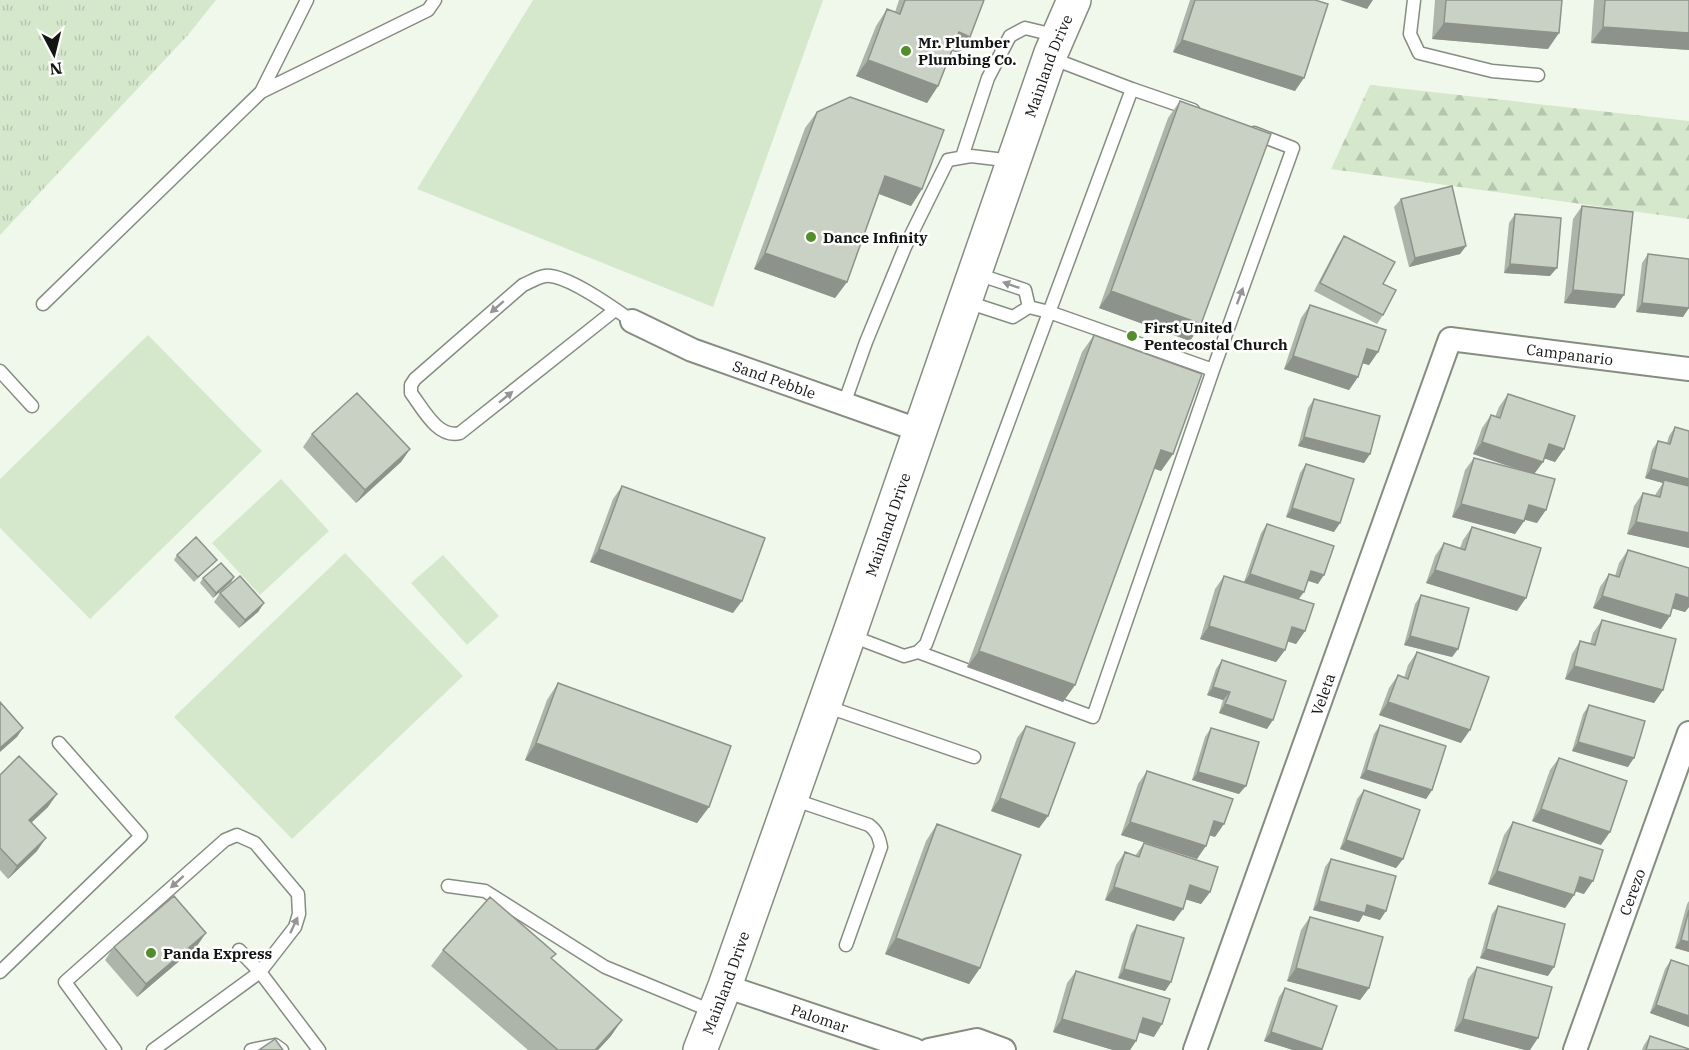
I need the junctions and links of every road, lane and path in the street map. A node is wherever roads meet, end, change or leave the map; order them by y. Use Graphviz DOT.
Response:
graph roads {
  1 [pos="307,0"];
  2 [pos="435,0"];
  3 [pos="1074,0"];
  4 [pos="1414,0"];
  5 [pos="1054,47"];
  6 [pos="1538,75"];
  7 [pos="1132,89"];
  8 [pos="261,92"];
  9 [pos="1203,114"];
  10 [pos="1246,130"];
  11 [pos="962,158"];
  12 [pos="1014,161"];
  13 [pos="971,288"];
  14 [pos="42,304"];
  15 [pos="1029,307"];
  16 [pos="1049,312"];
  17 [pos="624,316"];
  18 [pos="1450,339"];
  19 [pos="1689,369"];
  20 [pos="1213,370"];
  21 [pos="0,371"];
  22 [pos="844,404"];
  23 [pos="32,406"];
  24 [pos="921,431"];
  25 [pos="849,634"];
  26 [pos="918,652"];
  27 [pos="824,706"];
  28 [pos="1689,733"];
  29 [pos="59,743"];
  30 [pos="974,757"];
  31 [pos="791,798"];
  32 [pos="448,886"];
  33 [pos="846,945"];
  34 [pos="239,950"];
  35 [pos="0,972"];
  36 [pos="260,972"];
  37 [pos="720,999"];
  38 [pos="115,1050"];
  39 [pos="153,1050"];
  40 [pos="251,1050"];
  41 [pos="282,1050"];
  42 [pos="319,1050"];
  43 [pos="700,1050"];
  44 [pos="915,1050"];
  45 [pos="928,1050"];
  46 [pos="1004,1050"];
  47 [pos="1195,1050"];
  48 [pos="1575,1050"];
  1 -- 8 [label="lane"];
  2 -- 8 [label="lane"];
  3 -- 5 [label="main road, Mainland Drive"];
  4 -- 6 [label="lane"];
  5 -- 7 [label="lane"];
  5 -- 11 [label="lane"];
  5 -- 12 [label="main road, Mainland Drive"];
  7 -- 9 [label="lane"];
  7 -- 16 [label="lane"];
  8 -- 14 [label="lane"];
  20 -- 10 [label="lane, one-way"];
  11 -- 12 [label="lane"];
  11 -- 22 [label="lane"];
  12 -- 13 [label="main road, Mainland Drive"];
  13 -- 15 [label="lane"];
  15 -- 13 [label="lane, one-way"];
  13 -- 24 [label="main road, Mainland Drive"];
  15 -- 16 [label="lane"];
  16 -- 20 [label="lane"];
  16 -- 26 [label="lane"];
  17 -- 17 [label="lane, one-way"];
  17 -- 22 [label="street, Sand Pebble"];
  18 -- 19 [label="street, Campanario"];
  18 -- 47 [label="street, Veleta"];
  20 -- 26 [label="lane"];
  21 -- 23 [label="lane"];
  22 -- 24 [label="street, Sand Pebble"];
  24 -- 25 [label="main road, Mainland Drive"];
  25 -- 26 [label="lane"];
  25 -- 27 [label="main road, Mainland Drive"];
  27 -- 30 [label="lane"];
  27 -- 31 [label="main road, Mainland Drive"];
  28 -- 48 [label="street, Cerezo"];
  29 -- 35 [label="lane"];
  31 -- 33 [label="lane"];
  31 -- 37 [label="main road, Mainland Drive"];
  32 -- 37 [label="lane"];
  34 -- 36 [label="lane"];
  36 -- 38 [label="lane, one-way"];
  36 -- 39 [label="lane"];
  36 -- 42 [label="lane"];
  37 -- 43 [label="main road, Mainland Drive"];
  37 -- 44 [label="street, Palomar"];
  40 -- 41 [label="lane"];
  45 -- 46 [label="street"];
}
